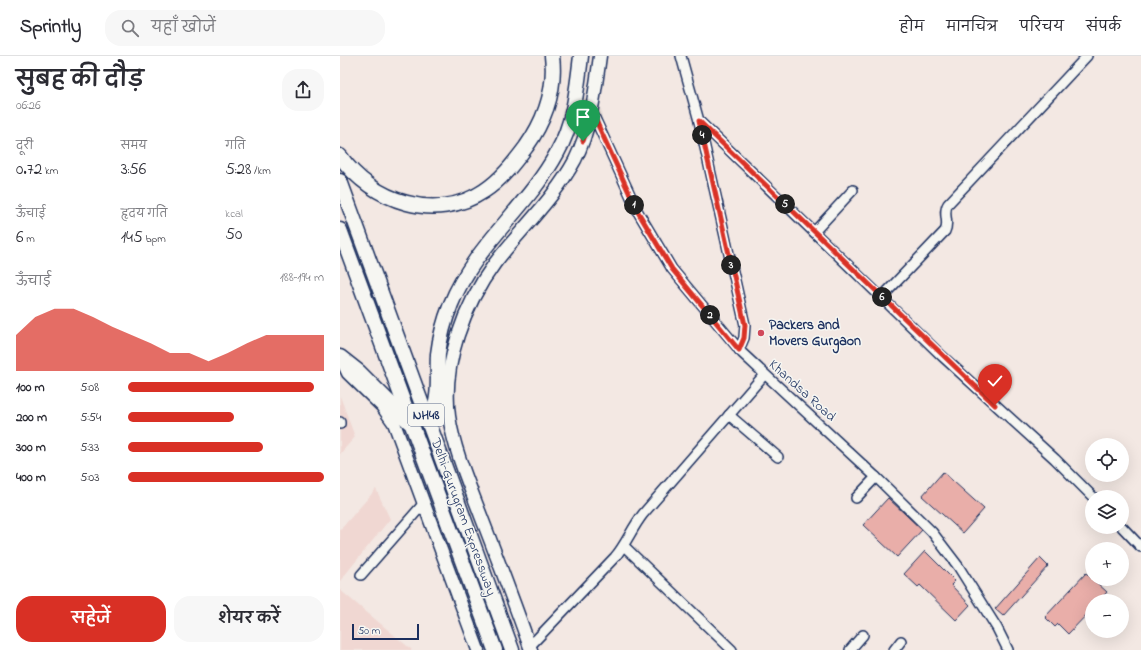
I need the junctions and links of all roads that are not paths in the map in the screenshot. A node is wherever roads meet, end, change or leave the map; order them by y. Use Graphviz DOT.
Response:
graph roads {
  1 [pos="552,56"];
  2 [pos="581,56"];
  3 [pos="600,56"];
  4 [pos="681,56"];
  5 [pos="1087,56"];
  6 [pos="592,112"];
  7 [pos="699,121"];
  8 [pos="340,156"];
  9 [pos="340,181"];
  10 [pos="853,190"];
  11 [pos="340,230"];
  12 [pos="814,232"];
  13 [pos="882,297"];
  14 [pos="739,350"];
  15 [pos="340,357"];
  16 [pos="764,375"];
  17 [pos="729,415"];
  18 [pos="412,426"];
  19 [pos="430,426"];
  20 [pos="778,457"];
  21 [pos="876,477"];
  22 [pos="1086,490"];
  23 [pos="856,498"];
  24 [pos="424,503"];
  25 [pos="1129,534"];
  26 [pos="624,546"];
  27 [pos="1141,547"];
  28 [pos="361,575"];
  29 [pos="863,635"];
  30 [pos="902,641"];
  31 [pos="531,648"];
  32 [pos="478,650"];
  33 [pos="495,650"];
  34 [pos="512,650"];
  35 [pos="732,650"];
  36 [pos="850,650"];
  37 [pos="894,650"];
  38 [pos="1008,650"];
  1 -- 8 [label="highway"];
  2 -- 19 [label="highway"];
  3 -- 6 [label="main road"];
  4 -- 7 [label="street"];
  5 -- 13 [label="street"];
  6 -- 14 [label="street, Khandsa Road"];
  6 -- 31 [label="main road"];
  7 -- 12 [label="street"];
  7 -- 14 [label="street"];
  9 -- 19 [label="highway, Delhi-Gurugram Expressway / NH48"];
  10 -- 12 [label="street"];
  11 -- 18 [label="highway, Delhi-Gurugram Expressway / NH48"];
  12 -- 13 [label="street"];
  13 -- 22 [label="street"];
  14 -- 16 [label="street, Khandsa Road"];
  15 -- 18 [label="highway"];
  15 -- 24 [label="main road"];
  16 -- 17 [label="street"];
  16 -- 21 [label="street, Khandsa Road"];
  17 -- 20 [label="street"];
  17 -- 26 [label="street"];
  18 -- 33 [label="highway, Delhi-Gurugram Expressway / NH48"];
  19 -- 34 [label="highway, Delhi-Gurugram Expressway / NH48"];
  21 -- 23 [label="street"];
  21 -- 38 [label="street, Khandsa Road"];
  24 -- 28 [label="street"];
  24 -- 32 [label="main road"];
  25 -- 27 [label="street"];
  26 -- 31 [label="street"];
  26 -- 35 [label="street"];
  29 -- 36 [label="street"];
  30 -- 37 [label="street"];
}
